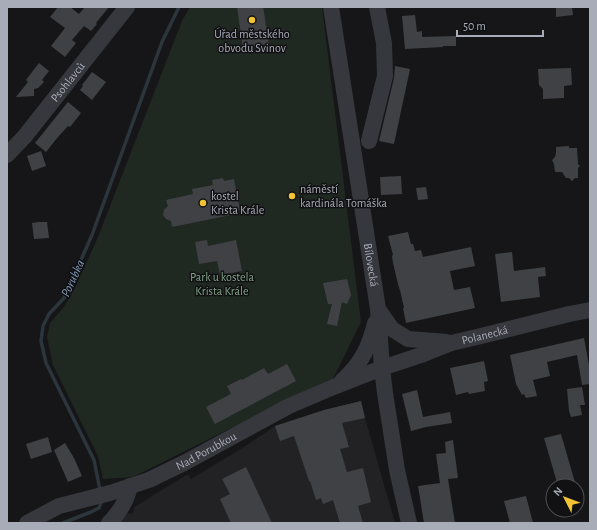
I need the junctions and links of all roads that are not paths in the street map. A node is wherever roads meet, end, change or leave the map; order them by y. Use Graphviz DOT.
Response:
graph roads {
  1 [pos="127,7"];
  2 [pos="331,7"];
  3 [pos="377,7"];
  4 [pos="369,141"];
  5 [pos="7,155"];
  6 [pos="378,309"];
  7 [pos="590,310"];
  8 [pos="451,343"];
  9 [pos="382,368"];
  10 [pos="336,386"];
  11 [pos="130,486"];
  12 [pos="27,523"];
  13 [pos="109,523"];
  14 [pos="409,523"];
  1 -- 5 [label="street, Psohlavců"];
  2 -- 6 [label="street, Bílovecká"];
  3 -- 4 [label="street"];
  6 -- 8 [label="street"];
  6 -- 9 [label="street, Bílovecká"];
  6 -- 10 [label="street"];
  7 -- 8 [label="street, Polanecká"];
  8 -- 9 [label="street, Polanecká"];
  9 -- 10 [label="street, Nad Porubkou"];
  9 -- 14 [label="street, Bílovecká"];
  10 -- 11 [label="street, Nad Porubkou"];
  11 -- 12 [label="street, Nad Porubkou"];
  11 -- 13 [label="street"];
}
